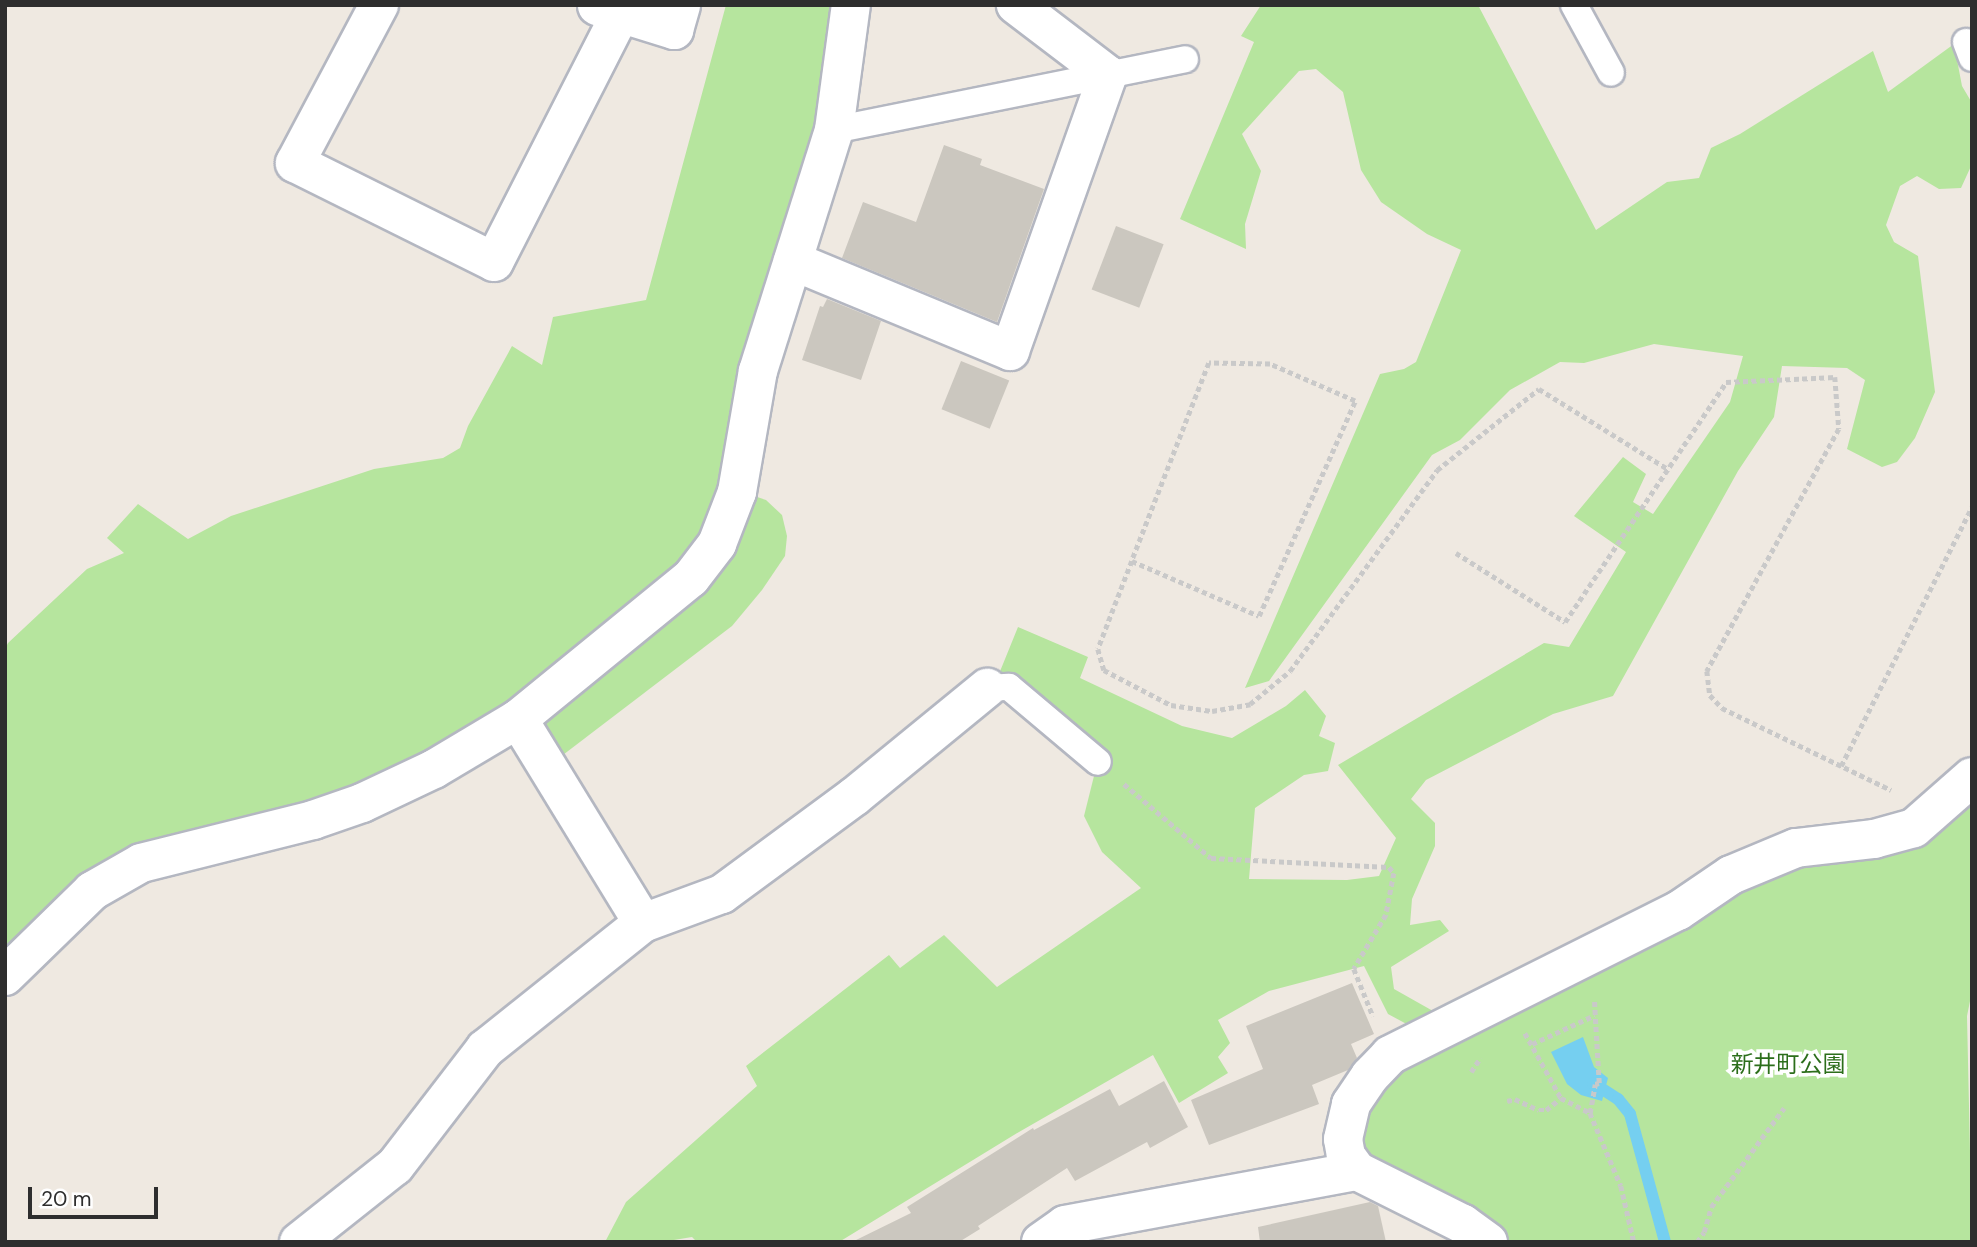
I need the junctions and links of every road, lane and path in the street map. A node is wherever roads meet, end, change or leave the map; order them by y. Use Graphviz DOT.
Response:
graph roads {
  1 [pos="379,5"];
  2 [pos="681,5"];
  3 [pos="851,5"];
  4 [pos="1016,5"];
  5 [pos="1574,5"];
  6 [pos="608,9"];
  7 [pos="1185,59"];
  8 [pos="1611,73"];
  9 [pos="1108,75"];
  10 [pos="834,130"];
  11 [pos="793,261"];
  12 [pos="1668,469"];
  13 [pos="1972,507"];
  14 [pos="1456,553"];
  15 [pos="1132,561"];
  16 [pos="987,688"];
  17 [pos="518,719"];
  18 [pos="1098,762"];
  19 [pos="1841,766"];
  20 [pos="1972,777"];
  21 [pos="1934,811"];
  22 [pos="643,923"];
  23 [pos="5,976"];
  24 [pos="1507,996"];
  25 [pos="1595,1015"];
  26 [pos="1390,1055"];
  27 [pos="1561,1098"];
  28 [pos="1507,1101"];
  29 [pos="1784,1108"];
  30 [pos="1590,1113"];
  31 [pos="1357,1171"];
  32 [pos="299,1242"];
  33 [pos="1041,1242"];
  34 [pos="1488,1242"];
  35 [pos="1634,1242"];
  36 [pos="1697,1242"];
  1 -- 6 [label="street"];
  2 -- 6 [label="street"];
  3 -- 10 [label="street"];
  4 -- 9 [label="street"];
  5 -- 8 [label="lane"];
  7 -- 9 [label="lane"];
  9 -- 10 [label="lane"];
  9 -- 11 [label="street"];
  10 -- 11 [label="street"];
  11 -- 17 [label="street"];
  12 -- 14 [label="path"];
  12 -- 15 [label="path"];
  12 -- 19 [label="path"];
  13 -- 19 [label="path"];
  15 -- 15 [label="path"];
  16 -- 18 [label="lane"];
  16 -- 22 [label="street"];
  17 -- 22 [label="street"];
  17 -- 23 [label="street"];
  18 -- 26 [label="path"];
  19 -- 21 [label="path"];
  20 -- 21 [label="street"];
  21 -- 24 [label="street"];
  22 -- 32 [label="street"];
  24 -- 26 [label="street"];
  24 -- 27 [label="path"];
  25 -- 30 [label="path"];
  26 -- 31 [label="street"];
  27 -- 28 [label="path"];
  27 -- 30 [label="path"];
  29 -- 36 [label="path"];
  30 -- 35 [label="path"];
  31 -- 33 [label="street"];
  31 -- 34 [label="street"];
}
